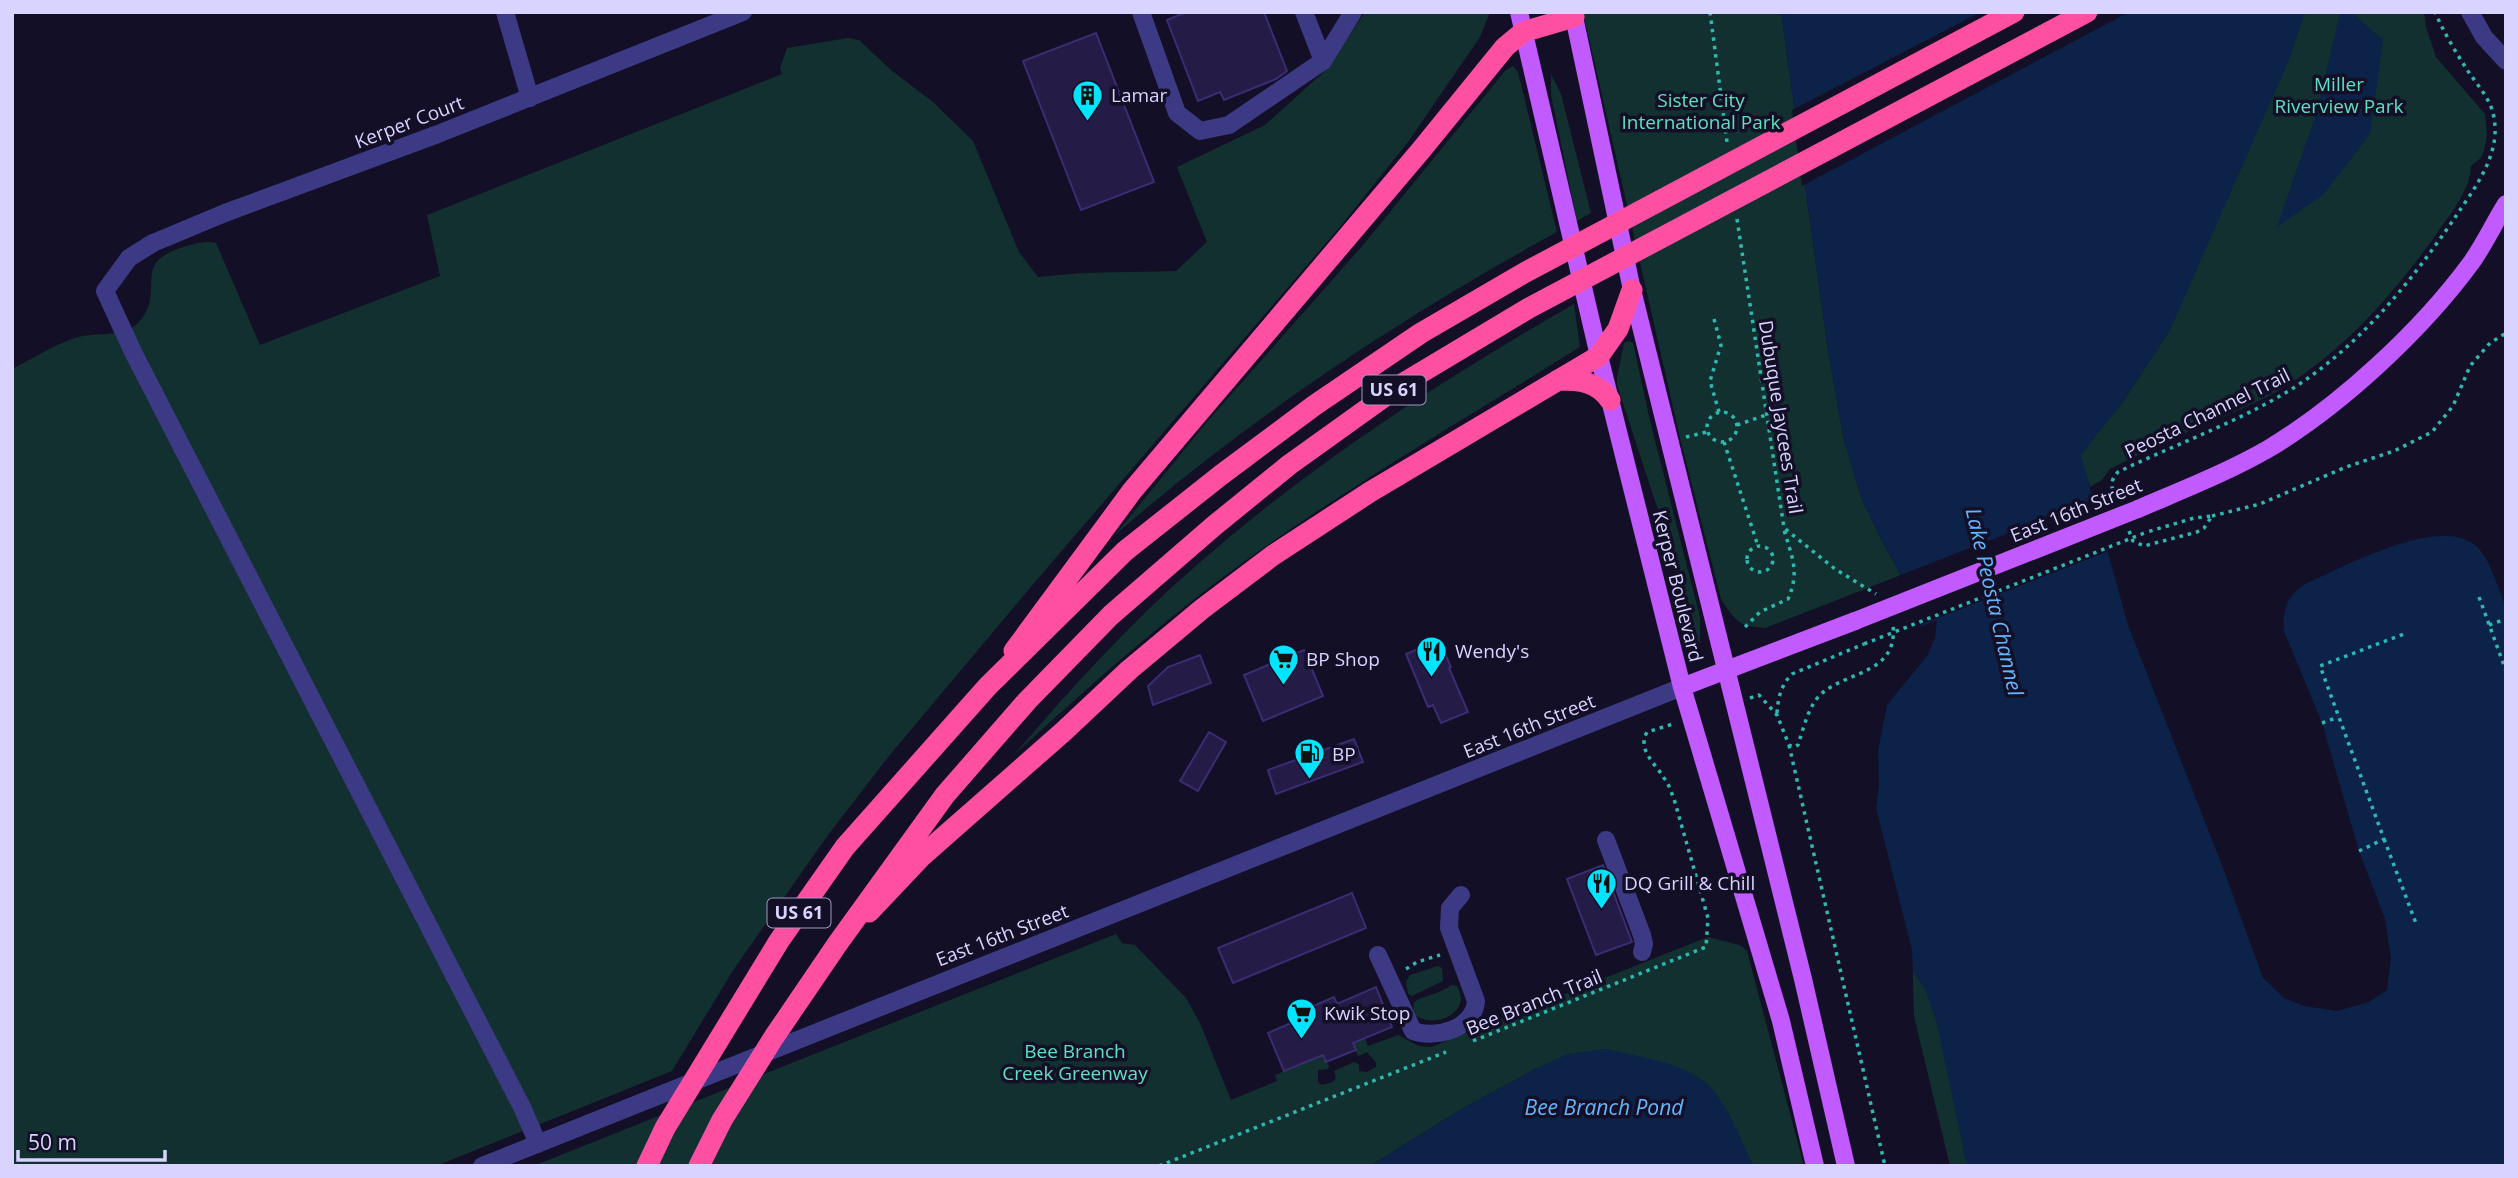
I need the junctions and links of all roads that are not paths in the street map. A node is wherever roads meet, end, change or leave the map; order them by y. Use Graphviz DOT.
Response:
graph roads {
  1 [pos="505,12"];
  2 [pos="1142,12"];
  3 [pos="1304,12"];
  4 [pos="1353,12"];
  5 [pos="2014,12"];
  6 [pos="2087,12"];
  7 [pos="2470,12"];
  8 [pos="733,14"];
  9 [pos="1573,15"];
  10 [pos="1521,22"];
  11 [pos="1323,61"];
  12 [pos="2506,61"];
  13 [pos="530,98"];
  14 [pos="2506,204"];
  15 [pos="1632,290"];
  16 [pos="1599,356"];
  17 [pos="1558,380"];
  18 [pos="1610,400"];
  19 [pos="1725,671"];
  20 [pos="988,686"];
  21 [pos="1682,687"];
  22 [pos="1606,840"];
  23 [pos="1461,895"];
  24 [pos="838,943"];
  25 [pos="1642,951"];
  26 [pos="1378,955"];
  27 [pos="538,1144"];
  28 [pos="482,1166"];
  29 [pos="647,1166"];
  30 [pos="699,1166"];
  31 [pos="1815,1166"];
  32 [pos="1846,1166"];
  1 -- 13 [label="street"];
  2 -- 11 [label="street"];
  3 -- 11 [label="street"];
  4 -- 11 [label="street"];
  5 -- 20 [label="highway, US 61, bridge"];
  6 -- 24 [label="highway, US 61, bridge"];
  7 -- 12 [label="street"];
  8 -- 13 [label="street, Kerper Court"];
  9 -- 10 [label="highway"];
  9 -- 15 [label="main road, Kerper Boulevard"];
  10 -- 16 [label="main road, Kerper Boulevard"];
  10 -- 20 [label="highway, bridge"];
  13 -- 27 [label="street, Kerper Court"];
  14 -- 19 [label="main road, East 16th Street, bridge"];
  15 -- 16 [label="highway"];
  15 -- 19 [label="main road, Kerper Boulevard"];
  16 -- 17 [label="highway"];
  16 -- 18 [label="main road, Kerper Boulevard"];
  17 -- 18 [label="highway"];
  17 -- 24 [label="highway, bridge"];
  18 -- 21 [label="main road, Kerper Boulevard"];
  19 -- 21 [label="main road, East 16th Street"];
  19 -- 32 [label="main road, Kerper Boulevard"];
  20 -- 29 [label="highway, US 61, bridge"];
  21 -- 27 [label="street, East 16th Street"];
  21 -- 31 [label="main road, Kerper Boulevard"];
  22 -- 25 [label="street"];
  23 -- 26 [label="street"];
  24 -- 30 [label="highway, US 61, bridge"];
  27 -- 28 [label="street, East 16th Street"];
}
